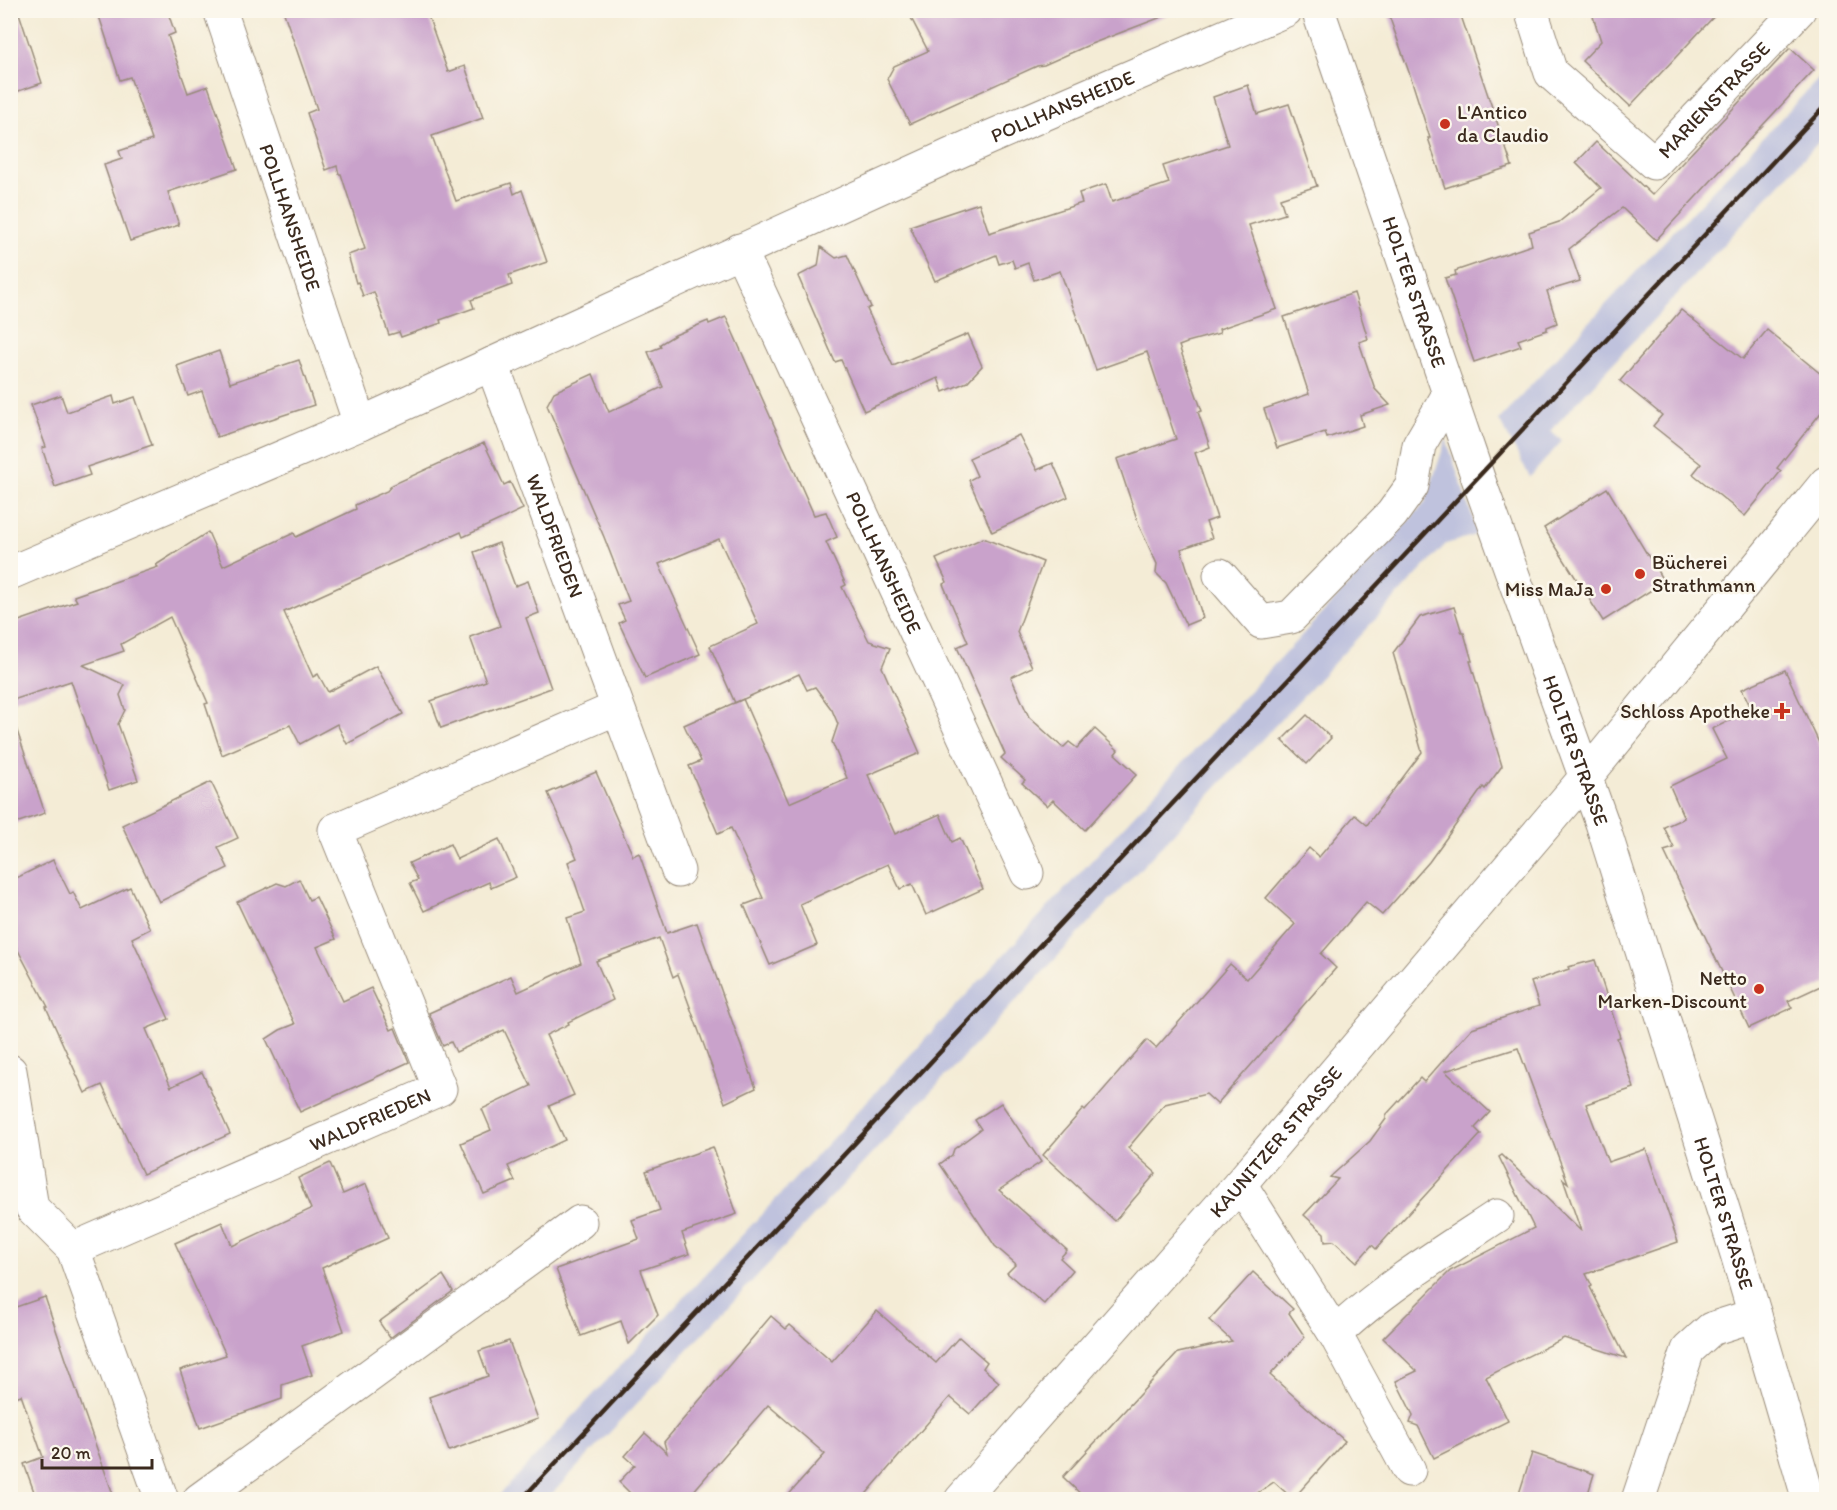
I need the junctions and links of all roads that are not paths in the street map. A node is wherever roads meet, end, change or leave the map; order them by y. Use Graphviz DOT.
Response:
graph roads {
  1 [pos="220,10"];
  2 [pos="1286,10"];
  3 [pos="1318,10"];
  4 [pos="1531,10"];
  5 [pos="1799,10"];
  6 [pos="740,250"];
  7 [pos="492,364"];
  8 [pos="1449,394"];
  9 [pos="360,424"];
  10 [pos="1827,483"];
  11 [pos="10,573"];
  12 [pos="1220,575"];
  13 [pos="617,708"];
  14 [pos="1585,778"];
  15 [pos="678,871"];
  16 [pos="1027,873"];
  17 [pos="10,1071"];
  18 [pos="1240,1184"];
  19 [pos="21,1215"];
  20 [pos="1497,1216"];
  21 [pos="580,1222"];
  22 [pos="73,1249"];
  23 [pos="1755,1315"];
  24 [pos="1335,1334"];
  25 [pos="1409,1470"];
  26 [pos="162,1500"];
  27 [pos="199,1500"];
  28 [pos="961,1500"];
  29 [pos="1638,1500"];
  30 [pos="1809,1500"];
  1 -- 9 [label="street, POLLHANSHEIDE"];
  2 -- 6 [label="street, POLLHANSHEIDE"];
  3 -- 8 [label="street, HOLTER STRASSE"];
  4 -- 5 [label="street, MARIENSTRASSE"];
  6 -- 7 [label="street, POLLHANSHEIDE"];
  6 -- 16 [label="street, POLLHANSHEIDE"];
  7 -- 9 [label="street, POLLHANSHEIDE"];
  7 -- 13 [label="street, WALDFRIEDEN"];
  8 -- 12 [label="street"];
  8 -- 14 [label="street, HOLTER STRASSE"];
  9 -- 11 [label="street, POLLHANSHEIDE"];
  10 -- 14 [label="street, KAUNITZER STRASSE"];
  13 -- 15 [label="street, WALDFRIEDEN"];
  13 -- 22 [label="street, WALDFRIEDEN"];
  14 -- 18 [label="street, KAUNITZER STRASSE"];
  14 -- 23 [label="street, HOLTER STRASSE"];
  17 -- 19 [label="street"];
  18 -- 24 [label="street"];
  18 -- 28 [label="street, KAUNITZER STRASSE"];
  19 -- 22 [label="street"];
  20 -- 24 [label="street"];
  21 -- 27 [label="street"];
  22 -- 26 [label="street"];
  23 -- 29 [label="street"];
  23 -- 30 [label="street, HOLTER STRASSE"];
  24 -- 25 [label="street"];
}
